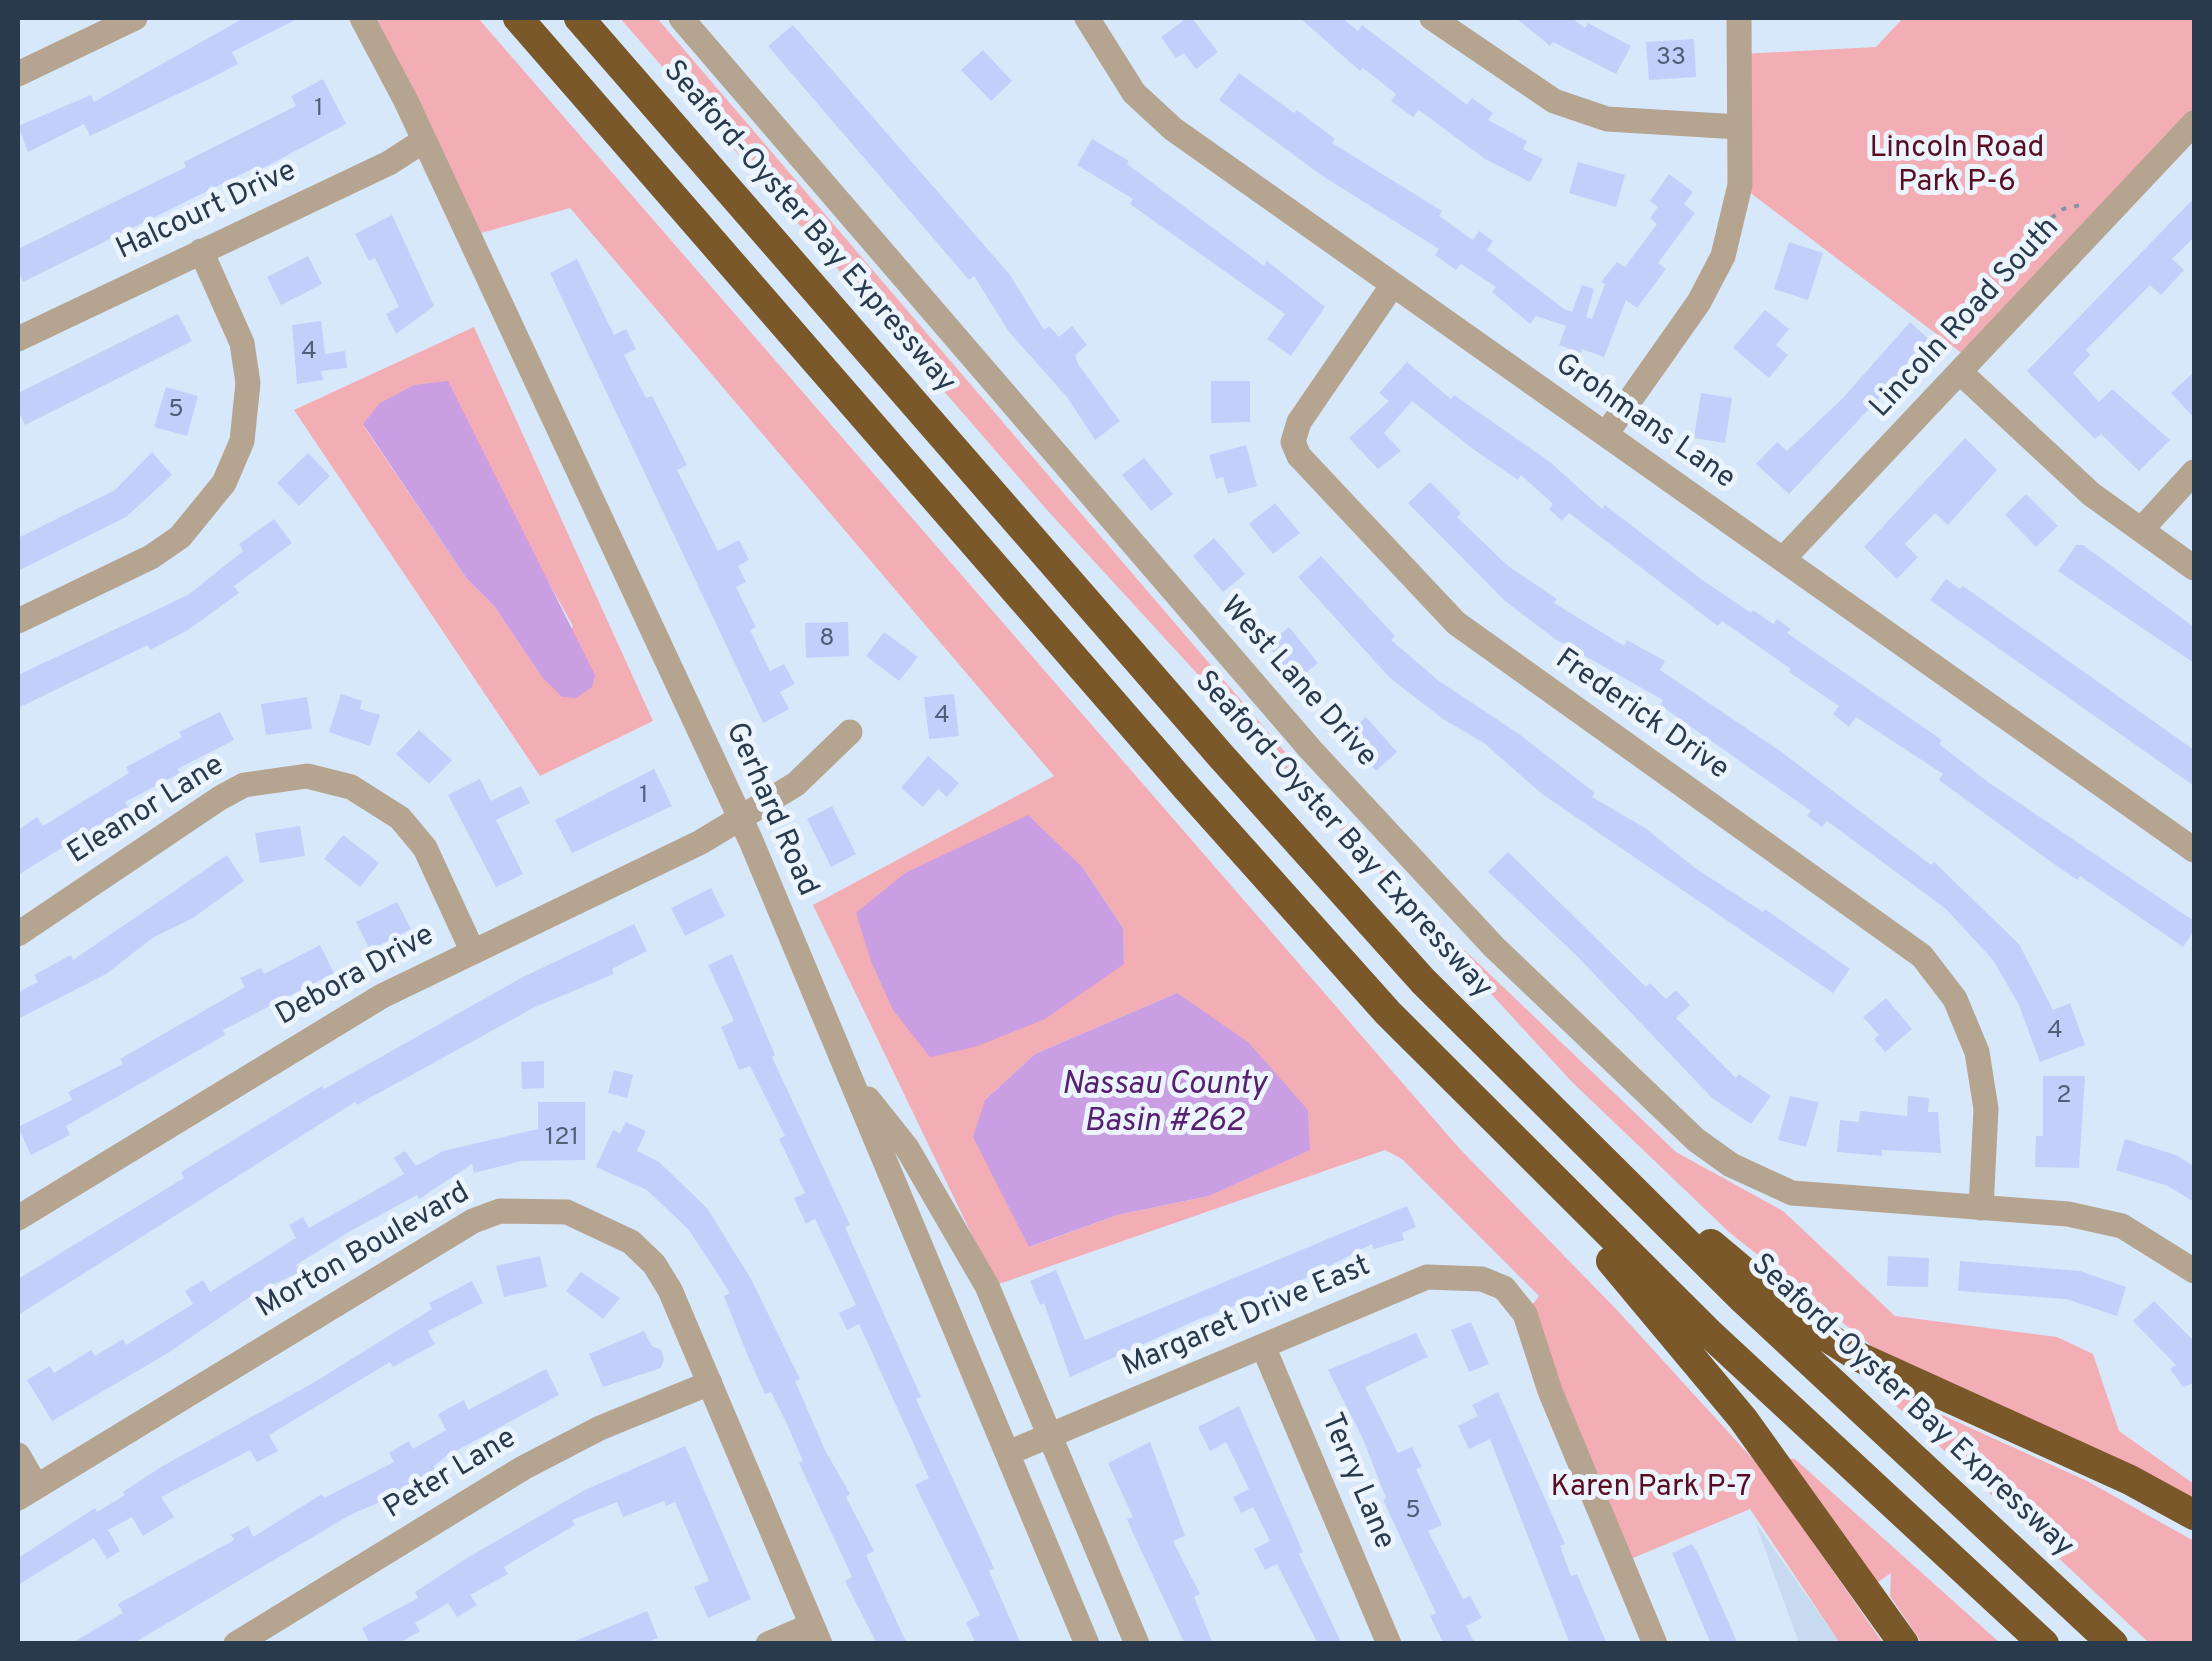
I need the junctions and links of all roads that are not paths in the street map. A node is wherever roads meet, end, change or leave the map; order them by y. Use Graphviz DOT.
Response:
graph roads {
  1 [pos="135,18"];
  2 [pos="362,18"];
  3 [pos="518,18"];
  4 [pos="579,18"];
  5 [pos="681,18"];
  6 [pos="1087,18"];
  7 [pos="1432,18"];
  8 [pos="1740,18"];
  9 [pos="18,74"];
  10 [pos="2194,123"];
  11 [pos="1739,126"];
  12 [pos="423,141"];
  13 [pos="200,251"];
  14 [pos="1392,286"];
  15 [pos="18,339"];
  16 [pos="1961,373"];
  17 [pos="1606,434"];
  18 [pos="2194,472"];
  19 [pos="2140,530"];
  20 [pos="1784,558"];
  21 [pos="2194,568"];
  22 [pos="18,622"];
  23 [pos="850,732"];
  24 [pos="739,816"];
  25 [pos="2194,850"];
  26 [pos="18,934"];
  27 [pos="472,950"];
  28 [pos="850,1077"];
  29 [pos="1530,1091"];
  30 [pos="1496,1124"];
  31 [pos="1981,1208"];
  32 [pos="18,1218"];
  33 [pos="2194,1271"];
  34 [pos="1263,1346"];
  35 [pos="710,1383"];
  36 [pos="1050,1438"];
  37 [pos="1008,1453"];
  38 [pos="18,1455"];
  39 [pos="27,1492"];
  40 [pos="2194,1515"];
  41 [pos="816,1634"];
  42 [pos="236,1644"];
  43 [pos="768,1644"];
  44 [pos="1087,1644"];
  45 [pos="1137,1644"];
  46 [pos="1389,1644"];
  47 [pos="1655,1644"];
  48 [pos="1904,1644"];
  49 [pos="2044,1644"];
  50 [pos="2113,1644"];
  1 -- 9 [label="street"];
  2 -- 12 [label="street, Gerhard Road"];
  3 -- 30 [label="highway"];
  4 -- 29 [label="highway, Seaford-Oyster Bay Expressway"];
  5 -- 31 [label="street, West Lane Drive"];
  6 -- 14 [label="street, Grohmans Lane"];
  7 -- 11 [label="street"];
  8 -- 11 [label="street"];
  10 -- 16 [label="street, Lincoln Road South"];
  11 -- 17 [label="street"];
  12 -- 13 [label="street, Halcourt Drive"];
  12 -- 24 [label="street, Gerhard Road"];
  13 -- 15 [label="street, Halcourt Drive"];
  13 -- 22 [label="street"];
  14 -- 17 [label="street, Grohmans Lane"];
  14 -- 31 [label="street, Frederick Drive"];
  16 -- 19 [label="street"];
  16 -- 20 [label="street, Lincoln Road South"];
  17 -- 20 [label="street, Grohmans Lane"];
  18 -- 19 [label="street"];
  19 -- 21 [label="street"];
  20 -- 25 [label="street, Grohmans Lane"];
  23 -- 24 [label="street, Debora Drive"];
  24 -- 27 [label="street, Debora Drive"];
  24 -- 28 [label="street, Gerhard Road"];
  26 -- 27 [label="street, Eleanor Lane"];
  27 -- 32 [label="street, Debora Drive"];
  28 -- 36 [label="street"];
  28 -- 37 [label="street, Gerhard Road"];
  29 -- 40 [label="highway"];
  29 -- 50 [label="highway, Seaford-Oyster Bay Expressway"];
  30 -- 48 [label="highway"];
  30 -- 49 [label="highway"];
  31 -- 33 [label="street, West Lane Drive"];
  34 -- 36 [label="street, Margaret Drive East"];
  34 -- 46 [label="street, Terry Lane"];
  34 -- 47 [label="street, Margaret Drive East"];
  35 -- 39 [label="street, Morton Boulevard"];
  35 -- 41 [label="street, Morton Boulevard"];
  35 -- 42 [label="street, Peter Lane"];
  36 -- 37 [label="street, Margaret Drive East"];
  36 -- 45 [label="street"];
  37 -- 44 [label="street, Gerhard Road"];
  38 -- 39 [label="street"];
  41 -- 43 [label="street"];
}
